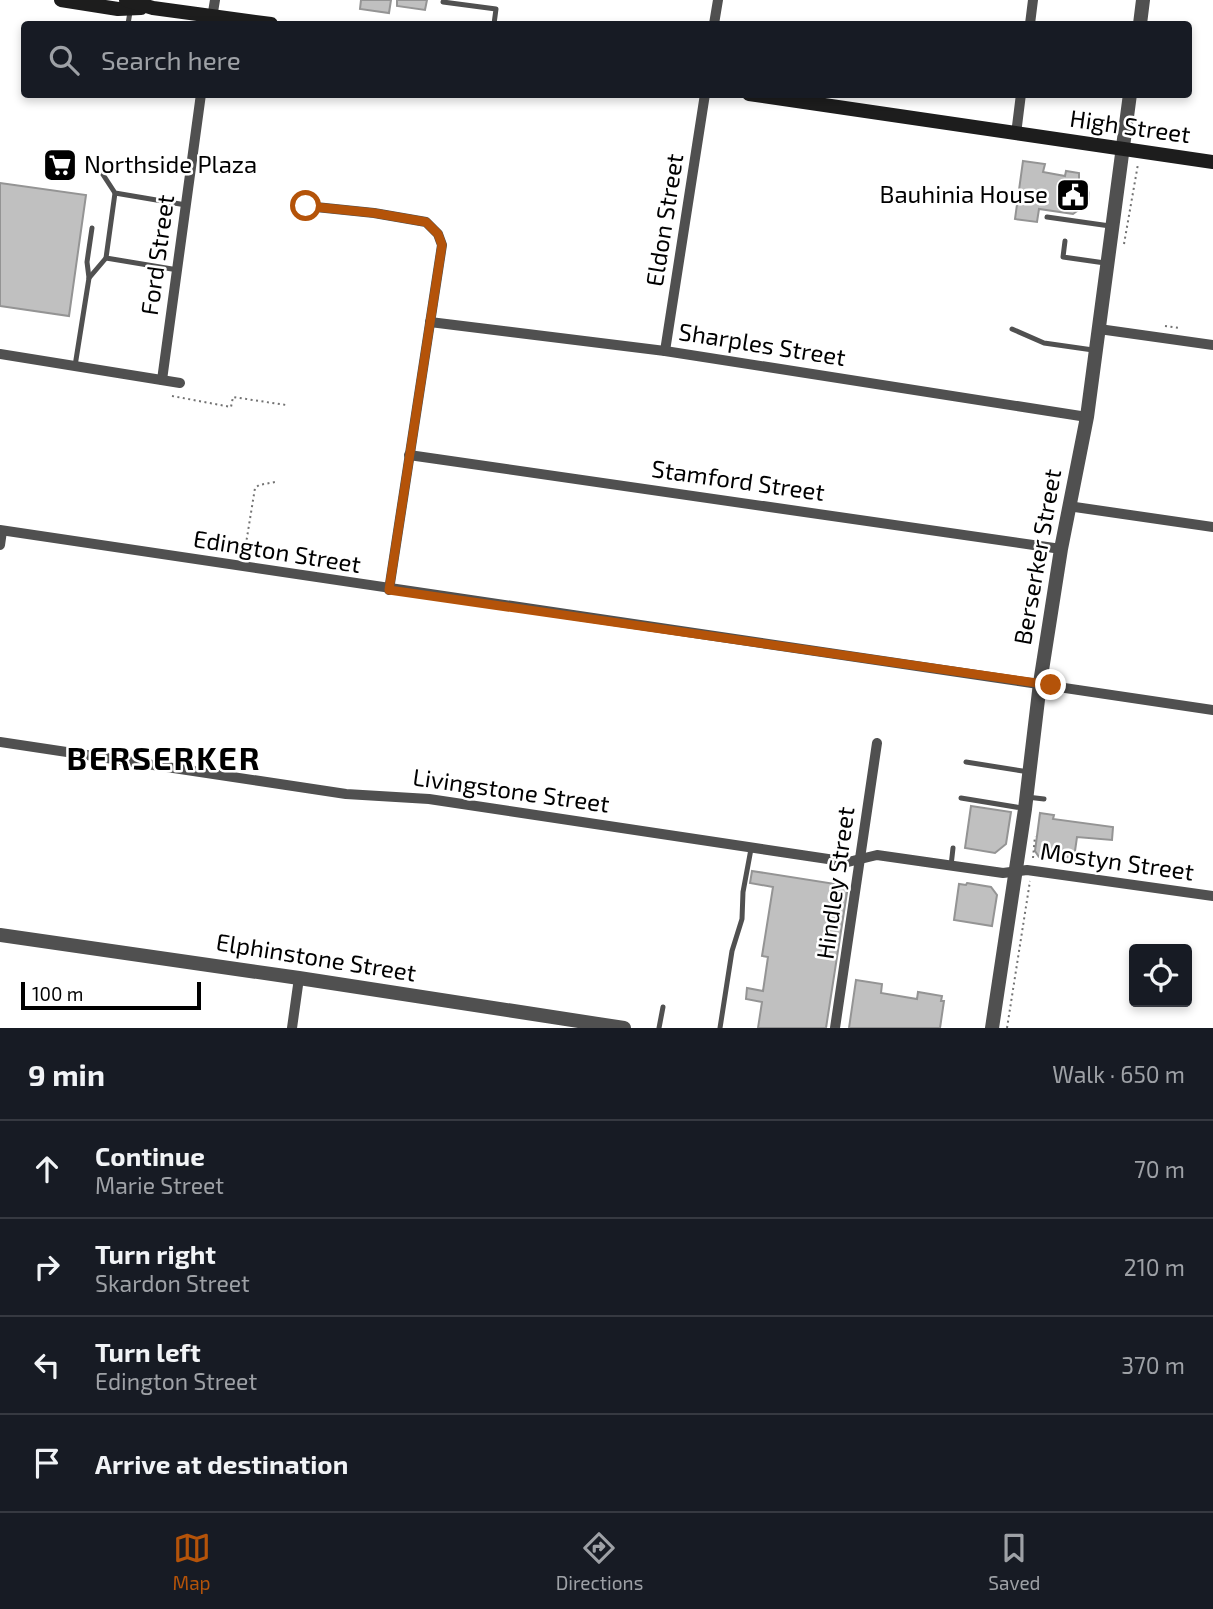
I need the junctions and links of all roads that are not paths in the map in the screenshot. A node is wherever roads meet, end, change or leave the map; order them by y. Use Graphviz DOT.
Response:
graph roads {
  1 [pos="61,0"];
  2 [pos="215,0"];
  3 [pos="718,0"];
  4 [pos="1033,0"];
  5 [pos="1143,0"];
  6 [pos="443,2"];
  7 [pos="129,4"];
  8 [pos="212,20"];
  9 [pos="494,21"];
  10 [pos="714,21"];
  11 [pos="1030,21"];
  12 [pos="1140,21"];
  13 [pos="200,98"];
  14 [pos="704,98"];
  15 [pos="776,98"];
  16 [pos="1020,98"];
  17 [pos="1129,98"];
  18 [pos="1016,134"];
  19 [pos="1123,149"];
  20 [pos="1213,162"];
  21 [pos="100,170"];
  22 [pos="115,193"];
  23 [pos="186,205"];
  24 [pos="306,206"];
  25 [pos="1047,217"];
  26 [pos="1112,227"];
  27 [pos="92,228"];
  28 [pos="1065,241"];
  29 [pos="106,258"];
  30 [pos="1108,263"];
  31 [pos="177,270"];
  32 [pos="89,278"];
  33 [pos="430,322"];
  34 [pos="1012,329"];
  35 [pos="1099,329"];
  36 [pos="1213,345"];
  37 [pos="1096,350"];
  38 [pos="665,351"];
  39 [pos="0,354"];
  40 [pos="75,366"];
  41 [pos="162,380"];
  42 [pos="180,383"];
  43 [pos="1087,417"];
  44 [pos="409,455"];
  45 [pos="1068,506"];
  46 [pos="1213,527"];
  47 [pos="1,531"];
  48 [pos="0,545"];
  49 [pos="1061,549"];
  50 [pos="389,590"];
  51 [pos="1040,683"];
  52 [pos="1213,710"];
  53 [pos="0,742"];
  54 [pos="877,743"];
  55 [pos="966,762"];
  56 [pos="1030,772"];
  57 [pos="961,798"];
  58 [pos="1044,799"];
  59 [pos="1026,803"];
  60 [pos="751,848"];
  61 [pos="953,848"];
  62 [pos="861,859"];
  63 [pos="951,866"];
  64 [pos="1016,872"];
  65 [pos="1213,896"];
  66 [pos="0,935"];
  67 [pos="299,978"];
  68 [pos="663,1007"];
  69 [pos="292,1028"];
  70 [pos="624,1028"];
  71 [pos="659,1028"];
  72 [pos="720,1028"];
  73 [pos="835,1028"];
  74 [pos="992,1028"];
  1 -- 7 [label="main road"];
  2 -- 8 [label="street"];
  3 -- 10 [label="street"];
  4 -- 11 [label="street"];
  5 -- 12 [label="street"];
  6 -- 9 [label="lane"];
  7 -- 8 [label="main road"];
  13 -- 23 [label="street, Ford Street"];
  14 -- 38 [label="street, Eldon Street"];
  15 -- 18 [label="main road, High Street"];
  16 -- 18 [label="street"];
  17 -- 19 [label="street, Berserker Street"];
  18 -- 19 [label="main road, High Street"];
  19 -- 20 [label="main road, High Street"];
  19 -- 26 [label="street, Berserker Street"];
  21 -- 22 [label="lane"];
  22 -- 23 [label="lane"];
  22 -- 29 [label="lane"];
  23 -- 31 [label="street, Ford Street"];
  24 -- 33 [label="street"];
  25 -- 26 [label="lane"];
  26 -- 30 [label="street, Berserker Street"];
  27 -- 32 [label="lane"];
  28 -- 30 [label="lane"];
  29 -- 31 [label="lane"];
  29 -- 32 [label="lane"];
  30 -- 35 [label="street, Berserker Street"];
  31 -- 41 [label="street, Ford Street"];
  32 -- 40 [label="lane"];
  33 -- 38 [label="street, Sharples Street"];
  33 -- 44 [label="street"];
  34 -- 37 [label="lane"];
  35 -- 36 [label="street"];
  35 -- 37 [label="street, Berserker Street"];
  37 -- 43 [label="street, Berserker Street"];
  38 -- 43 [label="street, Sharples Street"];
  39 -- 40 [label="street"];
  40 -- 41 [label="street"];
  41 -- 42 [label="street"];
  43 -- 45 [label="street, Berserker Street"];
  44 -- 49 [label="street, Stamford Street"];
  44 -- 50 [label="street"];
  45 -- 46 [label="street"];
  45 -- 49 [label="street, Berserker Street"];
  47 -- 48 [label="street"];
  47 -- 50 [label="street, Edington Street"];
  49 -- 51 [label="street, Berserker Street"];
  50 -- 51 [label="street, Edington Street"];
  51 -- 52 [label="street, Edington Street"];
  51 -- 56 [label="street, Berserker Street"];
  53 -- 60 [label="street, Livingstone Street"];
  54 -- 62 [label="street, Hindley Street"];
  55 -- 56 [label="lane"];
  56 -- 59 [label="street, Berserker Street"];
  57 -- 59 [label="lane"];
  58 -- 59 [label="lane"];
  59 -- 64 [label="street, Berserker Street"];
  60 -- 62 [label="street, Livingstone Street"];
  60 -- 72 [label="lane"];
  61 -- 63 [label="lane"];
  62 -- 63 [label="street, Livingstone Street"];
  62 -- 73 [label="street, Hindley Street"];
  63 -- 64 [label="street, Livingstone Street"];
  64 -- 65 [label="street, Mostyn Street"];
  64 -- 74 [label="street, Berserker Street"];
  66 -- 67 [label="street, Elphinstone Street"];
  67 -- 69 [label="street"];
  67 -- 70 [label="street, Elphinstone Street"];
  68 -- 71 [label="lane"];
}
